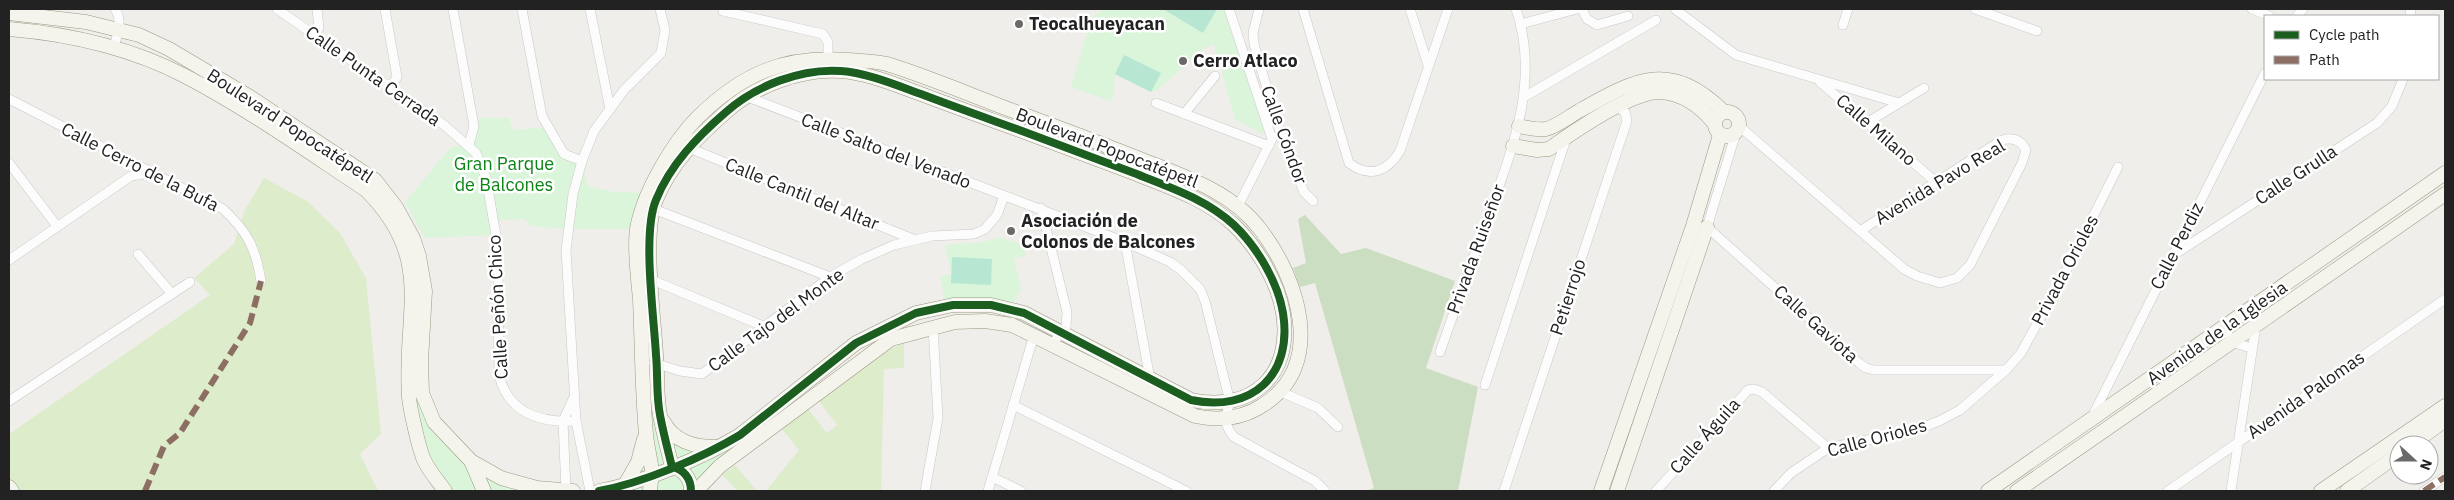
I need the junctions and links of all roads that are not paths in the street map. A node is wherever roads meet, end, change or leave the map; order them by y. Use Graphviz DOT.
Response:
graph roads {
  1 [pos="116,9"];
  2 [pos="277,9"];
  3 [pos="317,9"];
  4 [pos="385,9"];
  5 [pos="453,9"];
  6 [pos="522,9"];
  7 [pos="590,9"];
  8 [pos="660,9"];
  9 [pos="1229,9"];
  10 [pos="1259,9"];
  11 [pos="1303,9"];
  12 [pos="1410,9"];
  13 [pos="1448,9"];
  14 [pos="1516,9"];
  15 [pos="1577,9"];
  16 [pos="1582,9"];
  17 [pos="1676,9"];
  18 [pos="1848,9"];
  19 [pos="1975,9"];
  20 [pos="2252,9"];
  21 [pos="723,11"];
  22 [pos="9,13"];
  23 [pos="2267,15"];
  24 [pos="1628,16"];
  25 [pos="1656,20"];
  26 [pos="1521,24"];
  27 [pos="1843,25"];
  28 [pos="9,29"];
  29 [pos="120,29"];
  30 [pos="309,31"];
  31 [pos="2037,31"];
  32 [pos="139,35"];
  33 [pos="113,48"];
  34 [pos="134,55"];
  35 [pos="828,58"];
  36 [pos="1428,65"];
  37 [pos="2264,75"];
  38 [pos="1215,76"];
  39 [pos="1815,78"];
  40 [pos="2404,80"];
  41 [pos="382,84"];
  42 [pos="737,84"];
  43 [pos="1924,88"];
  44 [pos="745,97"];
  45 [pos="1524,97"];
  46 [pos="9,99"];
  47 [pos="1899,103"];
  48 [pos="1156,104"];
  49 [pos="1617,107"];
  50 [pos="610,109"];
  51 [pos="1724,112"];
  52 [pos="1184,114"];
  53 [pos="1868,122"];
  54 [pos="1278,126"];
  55 [pos="1519,126"];
  56 [pos="1717,129"];
  57 [pos="1737,130"];
  58 [pos="1567,136"];
  59 [pos="1270,142"];
  60 [pos="469,145"];
  61 [pos="1514,146"];
  62 [pos="689,148"];
  63 [pos="582,161"];
  64 [pos="9,163"];
  65 [pos="2118,167"];
  66 [pos="151,173"];
  67 [pos="2445,173"];
  68 [pos="1194,181"];
  69 [pos="1937,183"];
  70 [pos="1187,194"];
  71 [pos="2445,194"];
  72 [pos="1004,196"];
  73 [pos="1312,201"];
  74 [pos="649,208"];
  75 [pos="1041,208"];
  76 [pos="1243,211"];
  77 [pos="57,226"];
  78 [pos="1235,226"];
  79 [pos="1707,227"];
  80 [pos="1860,231"];
  81 [pos="915,240"];
  82 [pos="1125,242"];
  83 [pos="138,254"];
  84 [pos="2172,256"];
  85 [pos="9,260"];
  86 [pos="830,277"];
  87 [pos="652,280"];
  88 [pos="260,281"];
  89 [pos="190,282"];
  90 [pos="172,294"];
  91 [pos="2445,299"];
  92 [pos="2249,310"];
  93 [pos="1018,312"];
  94 [pos="2256,325"];
  95 [pos="763,326"];
  96 [pos="934,326"];
  97 [pos="1014,326"];
  98 [pos="2224,328"];
  99 [pos="1034,335"];
  100 [pos="1056,338"];
  101 [pos="2232,342"];
  102 [pos="2251,348"];
  103 [pos="1440,352"];
  104 [pos="642,359"];
  105 [pos="657,364"];
  106 [pos="2006,370"];
  107 [pos="1150,378"];
  108 [pos="1485,385"];
  109 [pos="1281,392"];
  110 [pos="574,397"];
  111 [pos="9,401"];
  112 [pos="1230,402"];
  113 [pos="1012,405"];
  114 [pos="2445,406"];
  115 [pos="659,412"];
  116 [pos="1225,418"];
  117 [pos="2091,419"];
  118 [pos="2445,420"];
  119 [pos="576,421"];
  120 [pos="563,422"];
  121 [pos="1338,427"];
  122 [pos="646,434"];
  123 [pos="2425,435"];
  124 [pos="2236,444"];
  125 [pos="720,447"];
  126 [pos="1828,448"];
  127 [pos="2389,457"];
  128 [pos="470,461"];
  129 [pos="2376,461"];
  130 [pos="672,467"];
  131 [pos="652,475"];
  132 [pos="992,477"];
  133 [pos="2445,477"];
  134 [pos="9,487"];
  135 [pos="515,488"];
  136 [pos="623,488"];
  137 [pos="12,491"];
  138 [pos="445,491"];
  139 [pos="484,491"];
  140 [pos="566,491"];
  141 [pos="573,491"];
  142 [pos="590,491"];
  143 [pos="599,491"];
  144 [pos="650,491"];
  145 [pos="691,491"];
  146 [pos="696,491"];
  147 [pos="925,491"];
  148 [pos="988,491"];
  149 [pos="1021,491"];
  150 [pos="1186,491"];
  151 [pos="1325,491"];
  152 [pos="1504,491"];
  153 [pos="1601,491"];
  154 [pos="1617,491"];
  155 [pos="1656,491"];
  156 [pos="1774,491"];
  157 [pos="1988,491"];
  158 [pos="2017,491"];
  159 [pos="2168,491"];
  160 [pos="2231,491"];
  161 [pos="2321,491"];
  162 [pos="2347,491"];
  163 [pos="2424,491"];
  1 -- 29 [label="street"];
  2 -- 30 [label="street, Calle Punta Cerrada"];
  3 -- 30 [label="street"];
  4 -- 41 [label="street"];
  5 -- 60 [label="street"];
  6 -- 63 [label="street"];
  7 -- 50 [label="street"];
  8 -- 50 [label="street"];
  9 -- 59 [label="street"];
  10 -- 54 [label="street, Calle Cóndor"];
  11 -- 36 [label="street"];
  12 -- 36 [label="street"];
  13 -- 36 [label="street"];
  14 -- 26 [label="street, Privada Ruiseñor"];
  15 -- 26 [label="street"];
  16 -- 24 [label="street"];
  17 -- 39 [label="street, Calle Milano"];
  18 -- 27 [label="street"];
  19 -- 31 [label="street"];
  20 -- 23 [label="street"];
  21 -- 35 [label="street"];
  22 -- 29 [label="street, Boulevard Popocatépetl"];
  25 -- 45 [label="street"];
  26 -- 45 [label="street, Privada Ruiseñor"];
  28 -- 33 [label="street, Boulevard Popocatépetl"];
  29 -- 32 [label="street, Boulevard Popocatépetl"];
  29 -- 33 [label="street"];
  30 -- 41 [label="street, Calle Punta Cerrada"];
  32 -- 34 [label="street"];
  32 -- 128 [label="street, Boulevard Popocatépetl"];
  33 -- 34 [label="street, Boulevard Popocatépetl"];
  34 -- 138 [label="street, Boulevard Popocatépetl"];
  35 -- 42 [label="street, Boulevard Popocatépetl"];
  35 -- 68 [label="street, Boulevard Popocatépetl"];
  37 -- 84 [label="street, Calle Perdiz"];
  38 -- 52 [label="street"];
  39 -- 47 [label="street, Calle Milano"];
  39 -- 53 [label="street, Calle Milano"];
  40 -- 84 [label="street, Calle Grulla"];
  41 -- 60 [label="street, Calle Punta Cerrada"];
  42 -- 44 [label="street"];
  42 -- 74 [label="street, Boulevard Popocatépetl"];
  43 -- 47 [label="street"];
  44 -- 62 [label="street, Boulevard Popocatépetl"];
  44 -- 70 [label="street, Boulevard Popocatépetl"];
  44 -- 72 [label="street, Calle Salto del Venado"];
  45 -- 55 [label="street, Privada Ruiseñor"];
  46 -- 66 [label="street, Calle Cerro de la Bufa"];
  47 -- 53 [label="street"];
  48 -- 52 [label="street"];
  49 -- 56 [label="street"];
  49 -- 58 [label="street"];
  49 -- 152 [label="street, Petierrojo"];
  50 -- 63 [label="street"];
  51 -- 55 [label="street"];
  51 -- 56 [label="street"];
  51 -- 57 [label="street"];
  52 -- 59 [label="street"];
  53 -- 69 [label="street, Calle Milano"];
  54 -- 59 [label="street"];
  54 -- 73 [label="street, Calle Cóndor"];
  55 -- 61 [label="street, Privada Ruiseñor"];
  56 -- 57 [label="street"];
  56 -- 153 [label="street"];
  57 -- 79 [label="street"];
  57 -- 80 [label="street, Avenida Pavo Real"];
  58 -- 61 [label="street"];
  58 -- 108 [label="street"];
  59 -- 76 [label="street"];
  60 -- 120 [label="street, Calle Peñón Chico"];
  61 -- 103 [label="street, Privada Ruiseñor"];
  62 -- 74 [label="street, Boulevard Popocatépetl"];
  62 -- 81 [label="street, Calle Cantil del Altar"];
  63 -- 110 [label="street"];
  64 -- 77 [label="street"];
  65 -- 106 [label="street, Privada Orioles"];
  66 -- 77 [label="street"];
  66 -- 88 [label="street, Calle Cerro de la Bufa"];
  67 -- 92 [label="street, Avenida de la Iglesia"];
  68 -- 70 [label="street"];
  68 -- 76 [label="street, Boulevard Popocatépetl"];
  69 -- 80 [label="street, Avenida Pavo Real"];
  69 -- 80 [label="street, Avenida Pavo Real"];
  70 -- 78 [label="street, Boulevard Popocatépetl"];
  71 -- 94 [label="street, Avenida de la Iglesia"];
  72 -- 75 [label="street, Calle Salto del Venado"];
  72 -- 81 [label="street, Calle Tajo del Monte"];
  74 -- 86 [label="street"];
  74 -- 87 [label="street, Boulevard Popocatépetl"];
  74 -- 104 [label="street, Boulevard Popocatépetl"];
  75 -- 82 [label="street, Calle Salto del Venado"];
  75 -- 100 [label="street"];
  76 -- 78 [label="street"];
  76 -- 109 [label="street, Boulevard Popocatépetl"];
  77 -- 85 [label="street"];
  78 -- 112 [label="street, Boulevard Popocatépetl"];
  79 -- 106 [label="street, Calle Gaviota"];
  79 -- 154 [label="street"];
  81 -- 86 [label="street, Calle Tajo del Monte"];
  82 -- 107 [label="street"];
  82 -- 112 [label="street, Calle Salto del Venado"];
  83 -- 90 [label="street"];
  84 -- 117 [label="street, Calle Perdiz"];
  86 -- 95 [label="street, Calle Tajo del Monte"];
  87 -- 95 [label="street"];
  87 -- 105 [label="street, Boulevard Popocatépetl"];
  89 -- 90 [label="street"];
  90 -- 111 [label="street"];
  91 -- 124 [label="street, Avenida Palomas"];
  92 -- 94 [label="street"];
  92 -- 98 [label="street, Avenida de la Iglesia"];
  93 -- 97 [label="street"];
  93 -- 100 [label="street, Boulevard Popocatépetl"];
  93 -- 125 [label="street, Boulevard Popocatépetl"];
  94 -- 101 [label="street, Avenida de la Iglesia"];
  94 -- 102 [label="street"];
  95 -- 105 [label="street, Calle Tajo del Monte"];
  96 -- 97 [label="street, Boulevard Popocatépetl"];
  96 -- 146 [label="street, Boulevard Popocatépetl"];
  96 -- 147 [label="street"];
  97 -- 99 [label="street, Boulevard Popocatépetl"];
  98 -- 101 [label="street"];
  98 -- 117 [label="street, Avenida de la Iglesia"];
  99 -- 100 [label="street, Boulevard Popocatépetl"];
  99 -- 113 [label="street"];
  100 -- 107 [label="street, Boulevard Popocatépetl"];
  100 -- 116 [label="street, Boulevard Popocatépetl"];
  101 -- 102 [label="street"];
  101 -- 158 [label="street, Avenida de la Iglesia"];
  102 -- 124 [label="street"];
  104 -- 105 [label="street, Calle Tajo del Monte"];
  104 -- 122 [label="street, Boulevard Popocatépetl"];
  105 -- 115 [label="street, Boulevard Popocatépetl"];
  106 -- 126 [label="street, Calle Orioles"];
  107 -- 112 [label="street, Boulevard Popocatépetl"];
  109 -- 116 [label="street, Boulevard Popocatépetl"];
  109 -- 121 [label="street"];
  110 -- 119 [label="street"];
  110 -- 120 [label="street"];
  112 -- 116 [label="street"];
  113 -- 132 [label="street"];
  113 -- 150 [label="street"];
  114 -- 129 [label="street"];
  115 -- 125 [label="street"];
  115 -- 130 [label="street, Boulevard Popocatépetl"];
  116 -- 151 [label="street"];
  117 -- 157 [label="street, Avenida de la Iglesia"];
  118 -- 123 [label="street"];
  119 -- 120 [label="street, Calle Peñón Chico"];
  119 -- 142 [label="street"];
  120 -- 140 [label="street"];
  122 -- 131 [label="street, Boulevard Popocatépetl"];
  122 -- 136 [label="street"];
  124 -- 159 [label="street, Avenida Palomas"];
  124 -- 160 [label="street"];
  125 -- 130 [label="street, Boulevard Popocatépetl"];
  126 -- 155 [label="street, Calle Águila"];
  126 -- 156 [label="street, Calle Orioles"];
  127 -- 129 [label="street"];
  128 -- 135 [label="street, Boulevard Popocatépetl"];
  128 -- 139 [label="street"];
  129 -- 161 [label="street"];
  129 -- 162 [label="street"];
  130 -- 131 [label="street, Boulevard Popocatépetl"];
  130 -- 145 [label="street"];
  131 -- 136 [label="street, Boulevard Popocatépetl"];
  131 -- 144 [label="street, Boulevard Popocatépetl"];
  132 -- 148 [label="street"];
  132 -- 149 [label="street"];
  133 -- 163 [label="street"];
  134 -- 137 [label="street"];
  135 -- 140 [label="street, Boulevard Popocatépetl"];
  136 -- 143 [label="street, Boulevard Popocatépetl"];
  140 -- 141 [label="street, Boulevard Popocatépetl"];
}
